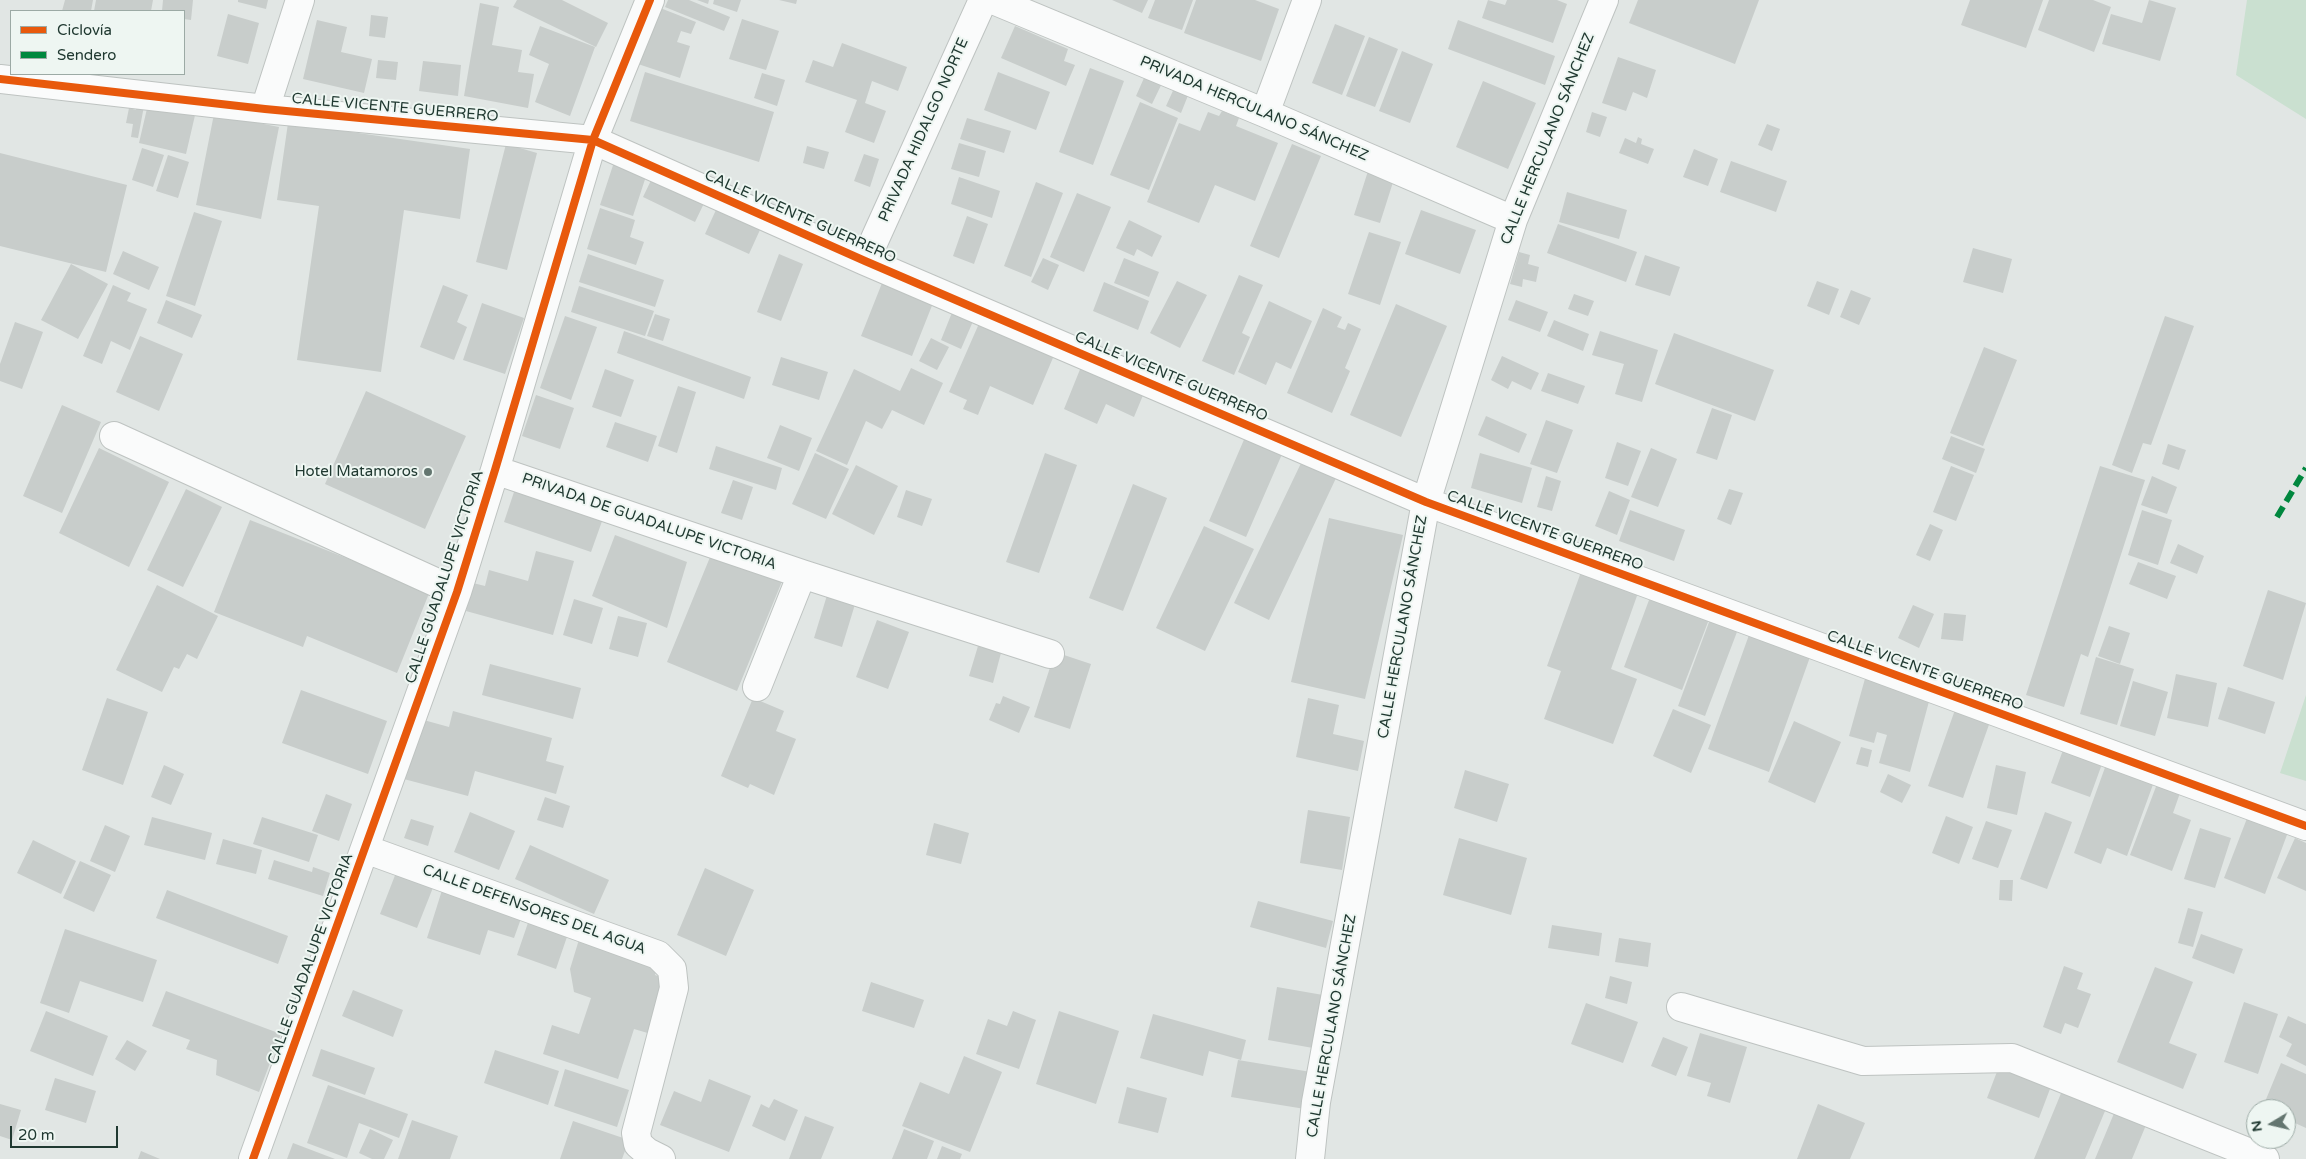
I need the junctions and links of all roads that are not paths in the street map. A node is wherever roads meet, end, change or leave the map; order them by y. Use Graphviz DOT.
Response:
graph roads {
  1 [pos="300,0"];
  2 [pos="650,0"];
  3 [pos="983,0"];
  4 [pos="993,0"];
  5 [pos="1307,0"];
  6 [pos="1604,0"];
  7 [pos="0,79"];
  8 [pos="265,110"];
  9 [pos="1266,113"];
  10 [pos="593,140"];
  11 [pos="1513,220"];
  12 [pos="865,261"];
  13 [pos="114,436"];
  14 [pos="495,470"];
  15 [pos="1426,502"];
  16 [pos="802,574"];
  17 [pos="457,592"];
  18 [pos="1050,654"];
  19 [pos="757,688"];
  20 [pos="2306,826"];
  21 [pos="365,849"];
  22 [pos="1681,1007"];
  23 [pos="253,1159"];
  24 [pos="661,1159"];
  25 [pos="1310,1159"];
  26 [pos="2265,1159"];
  1 -- 8 [label="street"];
  2 -- 10 [label="street, CALLE GUADALUPE VICTORIA"];
  3 -- 12 [label="street, PRIVADA HIDALGO NORTE"];
  4 -- 9 [label="street, PRIVADA HERCULANO SÁNCHEZ"];
  5 -- 9 [label="street"];
  6 -- 11 [label="street, CALLE HERCULANO SÁNCHEZ"];
  7 -- 8 [label="street, CALLE VICENTE GUERRERO"];
  8 -- 10 [label="street, CALLE VICENTE GUERRERO"];
  9 -- 11 [label="street, PRIVADA HERCULANO SÁNCHEZ"];
  10 -- 12 [label="street, CALLE VICENTE GUERRERO"];
  10 -- 14 [label="street, CALLE GUADALUPE VICTORIA"];
  11 -- 15 [label="street, CALLE HERCULANO SÁNCHEZ"];
  12 -- 15 [label="street, CALLE VICENTE GUERRERO"];
  13 -- 17 [label="street"];
  14 -- 16 [label="street, PRIVADA DE GUADALUPE VICTORIA"];
  14 -- 17 [label="street, CALLE GUADALUPE VICTORIA"];
  15 -- 20 [label="street, CALLE VICENTE GUERRERO"];
  15 -- 25 [label="street, CALLE HERCULANO SÁNCHEZ"];
  16 -- 18 [label="street, PRIVADA DE GUADALUPE VICTORIA"];
  16 -- 19 [label="street"];
  17 -- 21 [label="street, CALLE GUADALUPE VICTORIA"];
  21 -- 23 [label="street, CALLE GUADALUPE VICTORIA"];
  21 -- 24 [label="street, CALLE DEFENSORES DEL AGUA"];
  22 -- 26 [label="street"];
}
